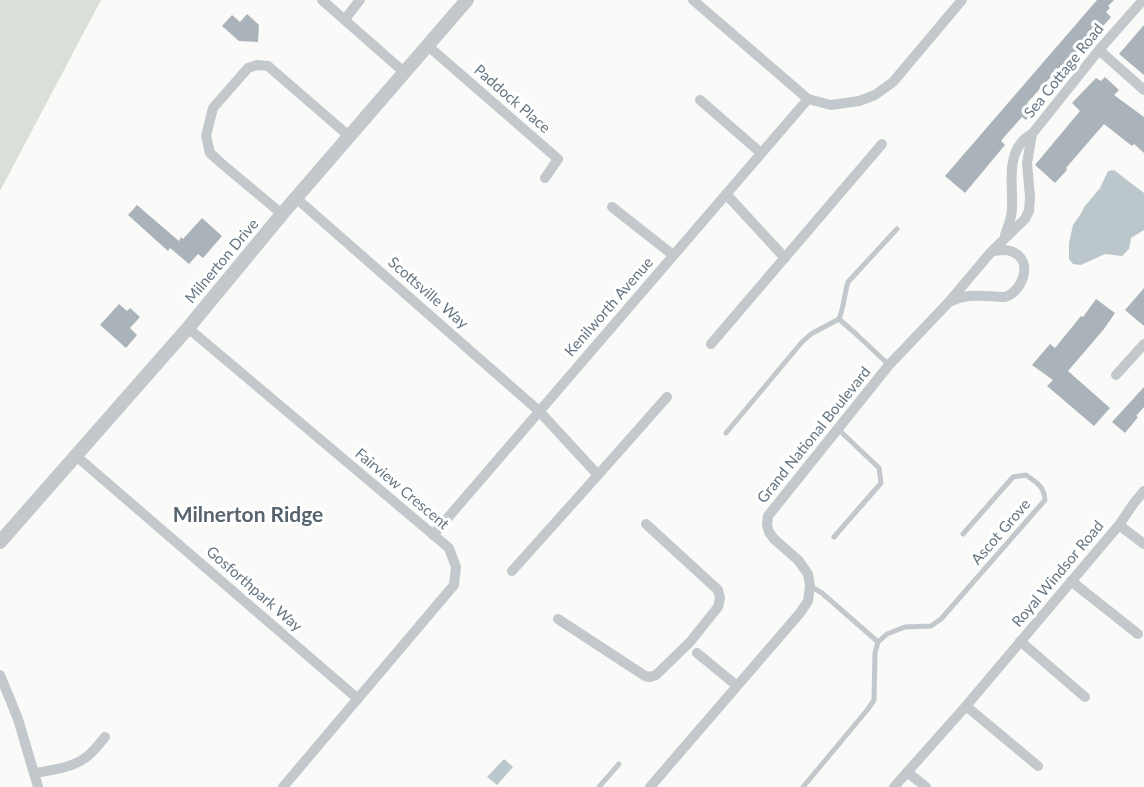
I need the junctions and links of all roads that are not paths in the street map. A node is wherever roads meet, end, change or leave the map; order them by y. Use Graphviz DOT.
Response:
graph roads {
  1 [pos="322,0"];
  2 [pos="360,0"];
  3 [pos="467,0"];
  4 [pos="693,0"];
  5 [pos="962,0"];
  6 [pos="1143,0"];
  7 [pos="345,19"];
  8 [pos="428,46"];
  9 [pos="1100,50"];
  10 [pos="405,73"];
  11 [pos="1144,90"];
  12 [pos="808,99"];
  13 [pos="700,100"];
  14 [pos="1032,134"];
  15 [pos="350,137"];
  16 [pos="882,144"];
  17 [pos="761,153"];
  18 [pos="545,178"];
  19 [pos="726,194"];
  20 [pos="296,198"];
  21 [pos="612,207"];
  22 [pos="282,214"];
  23 [pos="897,229"];
  24 [pos="1004,238"];
  25 [pos="991,252"];
  26 [pos="673,255"];
  27 [pos="785,258"];
  28 [pos="948,303"];
  29 [pos="839,320"];
  30 [pos="188,328"];
  31 [pos="711,344"];
  32 [pos="1144,344"];
  33 [pos="889,365"];
  34 [pos="1116,375"];
  35 [pos="667,397"];
  36 [pos="539,411"];
  37 [pos="838,429"];
  38 [pos="726,434"];
  39 [pos="75,456"];
  40 [pos="597,475"];
  41 [pos="1144,491"];
  42 [pos="646,524"];
  43 [pos="1119,525"];
  44 [pos="963,534"];
  45 [pos="433,535"];
  46 [pos="834,537"];
  47 [pos="0,542"];
  48 [pos="1144,544"];
  49 [pos="512,571"];
  50 [pos="1071,581"];
  51 [pos="810,586"];
  52 [pos="558,619"];
  53 [pos="1138,634"];
  54 [pos="1020,641"];
  55 [pos="690,642"];
  56 [pos="878,642"];
  57 [pos="697,653"];
  58 [pos="0,675"];
  59 [pos="736,686"];
  60 [pos="1085,697"];
  61 [pos="358,699"];
  62 [pos="966,706"];
  63 [pos="105,737"];
  64 [pos="619,764"];
  65 [pos="1038,766"];
  66 [pos="907,772"];
  67 [pos="35,773"];
  68 [pos="38,787"];
  69 [pos="283,787"];
  70 [pos="599,787"];
  71 [pos="650,787"];
  72 [pos="803,787"];
  73 [pos="894,787"];
  74 [pos="926,787"];
  1 -- 7 [label="street"];
  2 -- 7 [label="street"];
  3 -- 8 [label="street, Milnerton Drive"];
  4 -- 12 [label="street"];
  5 -- 12 [label="street"];
  6 -- 9 [label="street, Sea Cottage Road"];
  7 -- 10 [label="street"];
  8 -- 10 [label="street, Milnerton Drive"];
  8 -- 18 [label="street, Paddock Place"];
  9 -- 11 [label="street"];
  9 -- 14 [label="street, Sea Cottage Road"];
  10 -- 15 [label="street, Milnerton Drive"];
  12 -- 17 [label="street, Kenilworth Avenue"];
  13 -- 17 [label="street"];
  14 -- 24 [label="street, Sea Cottage Road"];
  14 -- 24 [label="street, Sea Cottage Road"];
  15 -- 20 [label="street, Milnerton Drive"];
  15 -- 22 [label="street"];
  16 -- 27 [label="street"];
  17 -- 19 [label="street, Kenilworth Avenue"];
  19 -- 26 [label="street, Kenilworth Avenue"];
  19 -- 27 [label="street"];
  20 -- 22 [label="street, Milnerton Drive"];
  20 -- 36 [label="street, Scottsville Way"];
  21 -- 26 [label="street"];
  22 -- 30 [label="street, Milnerton Drive"];
  23 -- 29 [label="lane"];
  24 -- 25 [label="street, Sea Cottage Road"];
  25 -- 28 [label="street, Grand National Boulevard"];
  25 -- 28 [label="street"];
  26 -- 36 [label="street, Kenilworth Avenue"];
  27 -- 31 [label="street"];
  28 -- 33 [label="street, Grand National Boulevard"];
  29 -- 33 [label="lane"];
  29 -- 38 [label="lane"];
  30 -- 39 [label="street, Milnerton Drive"];
  30 -- 45 [label="street, Fairview Crescent"];
  32 -- 34 [label="street"];
  33 -- 37 [label="street, Grand National Boulevard"];
  35 -- 40 [label="street"];
  36 -- 40 [label="street, Scottsville Way"];
  36 -- 45 [label="street, Kenilworth Avenue"];
  37 -- 46 [label="lane"];
  37 -- 51 [label="street, Grand National Boulevard"];
  39 -- 47 [label="street, Milnerton Drive"];
  39 -- 61 [label="street, Gosforthpark Way"];
  40 -- 49 [label="street"];
  41 -- 43 [label="street, Royal Windsor Road"];
  42 -- 55 [label="street"];
  43 -- 48 [label="street, Royal Windsor Road"];
  43 -- 50 [label="street, Royal Windsor Road"];
  44 -- 56 [label="lane, Ascot Grove"];
  45 -- 61 [label="street, Fairview Crescent"];
  50 -- 53 [label="street"];
  50 -- 54 [label="street, Royal Windsor Road"];
  51 -- 56 [label="lane"];
  51 -- 59 [label="street"];
  52 -- 55 [label="street"];
  54 -- 60 [label="street, Royal Windsor Road"];
  54 -- 62 [label="street, Royal Windsor Road"];
  55 -- 57 [label="lane"];
  56 -- 72 [label="lane"];
  57 -- 59 [label="street"];
  58 -- 67 [label="street"];
  59 -- 71 [label="street"];
  61 -- 69 [label="street, Fairview Crescent"];
  62 -- 65 [label="street"];
  62 -- 66 [label="street, Royal Windsor Road"];
  63 -- 67 [label="street"];
  64 -- 70 [label="lane"];
  66 -- 73 [label="street, Royal Windsor Road"];
  66 -- 74 [label="street"];
  67 -- 68 [label="street"];
}
